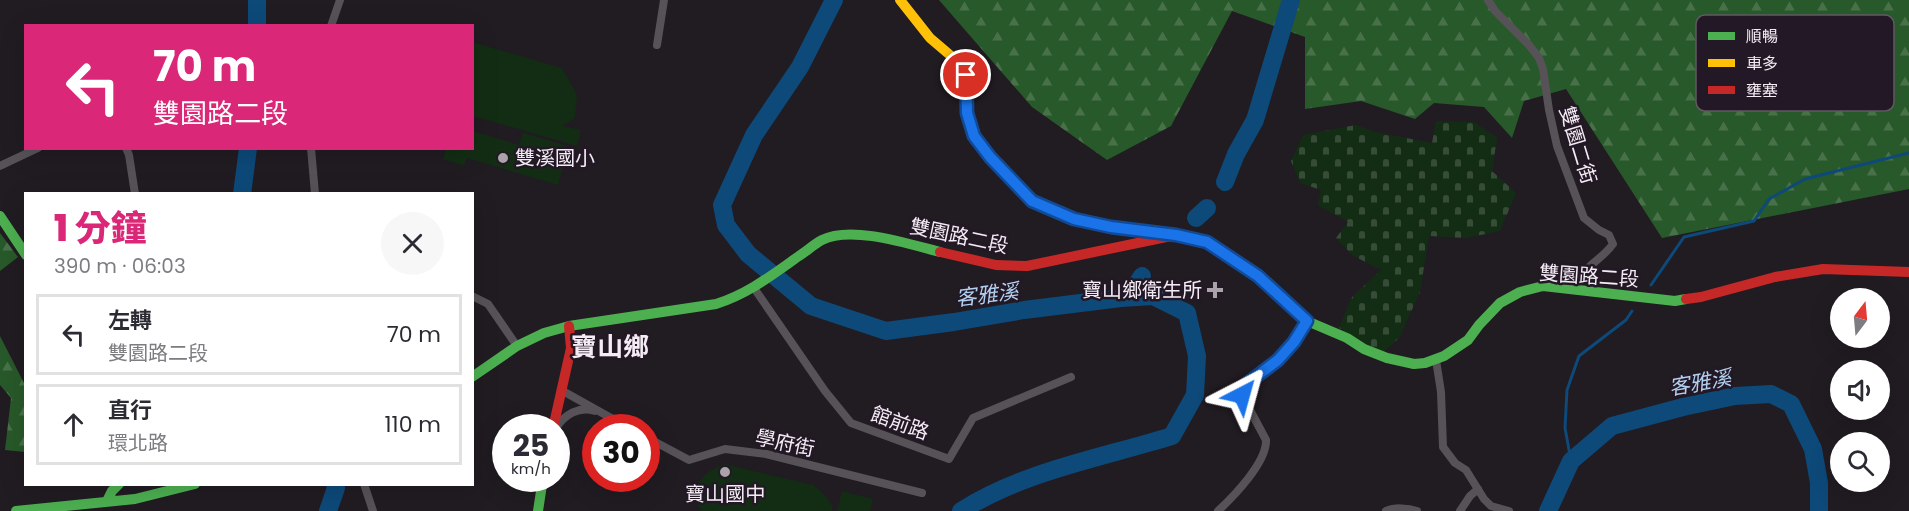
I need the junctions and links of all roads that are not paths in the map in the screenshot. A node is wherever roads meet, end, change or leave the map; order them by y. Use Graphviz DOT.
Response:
graph roads {
  1 [pos="340,0"];
  2 [pos="664,0"];
  3 [pos="900,0"];
  4 [pos="1488,0"];
  5 [pos="332,24"];
  6 [pos="657,45"];
  7 [pos="34,150"];
  8 [pos="127,150"];
  9 [pos="311,150"];
  10 [pos="0,166"];
  11 [pos="135,192"];
  12 [pos="315,192"];
  13 [pos="0,216"];
  14 [pos="1176,235"];
  15 [pos="24,252"];
  16 [pos="1909,272"];
  17 [pos="754,288"];
  18 [pos="1576,290"];
  19 [pos="474,297"];
  20 [pos="1307,321"];
  21 [pos="569,326"];
  22 [pos="517,346"];
  23 [pos="1436,360"];
  24 [pos="474,376"];
  25 [pos="1071,377"];
  26 [pos="561,390"];
  27 [pos="557,414"];
  28 [pos="569,414"];
  29 [pos="604,414"];
  30 [pos="605,414"];
  31 [pos="660,444"];
  32 [pos="117,486"];
  33 [pos="187,486"];
  34 [pos="365,486"];
  35 [pos="1478,489"];
  36 [pos="541,492"];
  37 [pos="922,493"];
  38 [pos="107,501"];
  39 [pos="16,511"];
  40 [pos="373,511"];
  41 [pos="538,511"];
  42 [pos="1218,511"];
  43 [pos="1386,511"];
  44 [pos="1417,511"];
  45 [pos="1460,511"];
  46 [pos="1509,511"];
  1 -- 5 [label="street"];
  2 -- 6 [label="street"];
  3 -- 14 [label="street"];
  4 -- 18 [label="street, 雙園二街"];
  7 -- 10 [label="street"];
  8 -- 11 [label="street"];
  9 -- 12 [label="street"];
  13 -- 15 [label="street"];
  14 -- 17 [label="street, 雙園路二段"];
  14 -- 20 [label="street, 雙園路二段"];
  16 -- 18 [label="street, 雙園路二段"];
  17 -- 21 [label="street"];
  17 -- 25 [label="street, 館前路"];
  18 -- 23 [label="street, 雙園路二段"];
  19 -- 22 [label="street"];
  20 -- 23 [label="street, 雙園路二段"];
  20 -- 42 [label="street"];
  21 -- 22 [label="street"];
  21 -- 26 [label="street"];
  22 -- 24 [label="street"];
  23 -- 35 [label="street"];
  26 -- 27 [label="street"];
  26 -- 30 [label="street"];
  28 -- 29 [label="street"];
  31 -- 37 [label="street, 學府街"];
  32 -- 38 [label="street"];
  33 -- 38 [label="street"];
  34 -- 40 [label="street"];
  35 -- 45 [label="street"];
  35 -- 46 [label="street"];
  36 -- 41 [label="street"];
  38 -- 39 [label="street"];
  43 -- 44 [label="street"];
}
